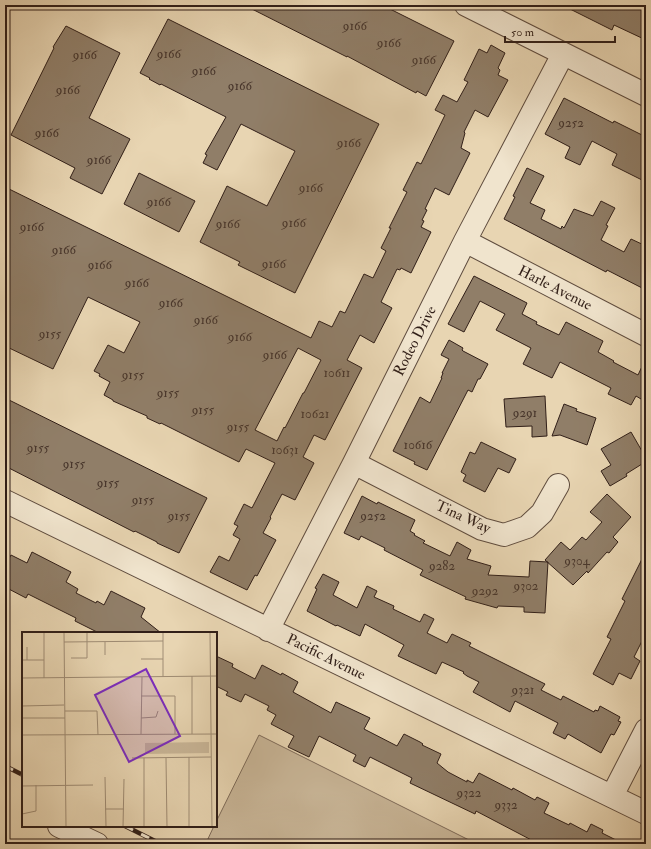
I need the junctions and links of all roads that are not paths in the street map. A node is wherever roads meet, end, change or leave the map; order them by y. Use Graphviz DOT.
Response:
graph roads {
  1 [pos="466,5"];
  2 [pos="563,54"];
  3 [pos="646,95"];
  4 [pos="465,241"];
  5 [pos="646,335"];
  6 [pos="354,463"];
  7 [pos="558,485"];
  8 [pos="5,502"];
  9 [pos="268,630"];
  10 [pos="646,730"];
  11 [pos="612,796"];
  12 [pos="646,813"];
  13 [pos="61,827"];
  14 [pos="97,844"];
  1 -- 2 [label="street"];
  2 -- 3 [label="street"];
  2 -- 4 [label="street, Rodeo Drive"];
  4 -- 5 [label="street, Harle Avenue"];
  4 -- 6 [label="street, Rodeo Drive"];
  6 -- 7 [label="street, Tina Way"];
  6 -- 9 [label="street, Rodeo Drive"];
  8 -- 9 [label="street, Pacific Avenue"];
  9 -- 11 [label="street, Pacific Avenue"];
  10 -- 11 [label="street"];
  11 -- 12 [label="street, Pacific Avenue"];
  13 -- 14 [label="street"];
}
